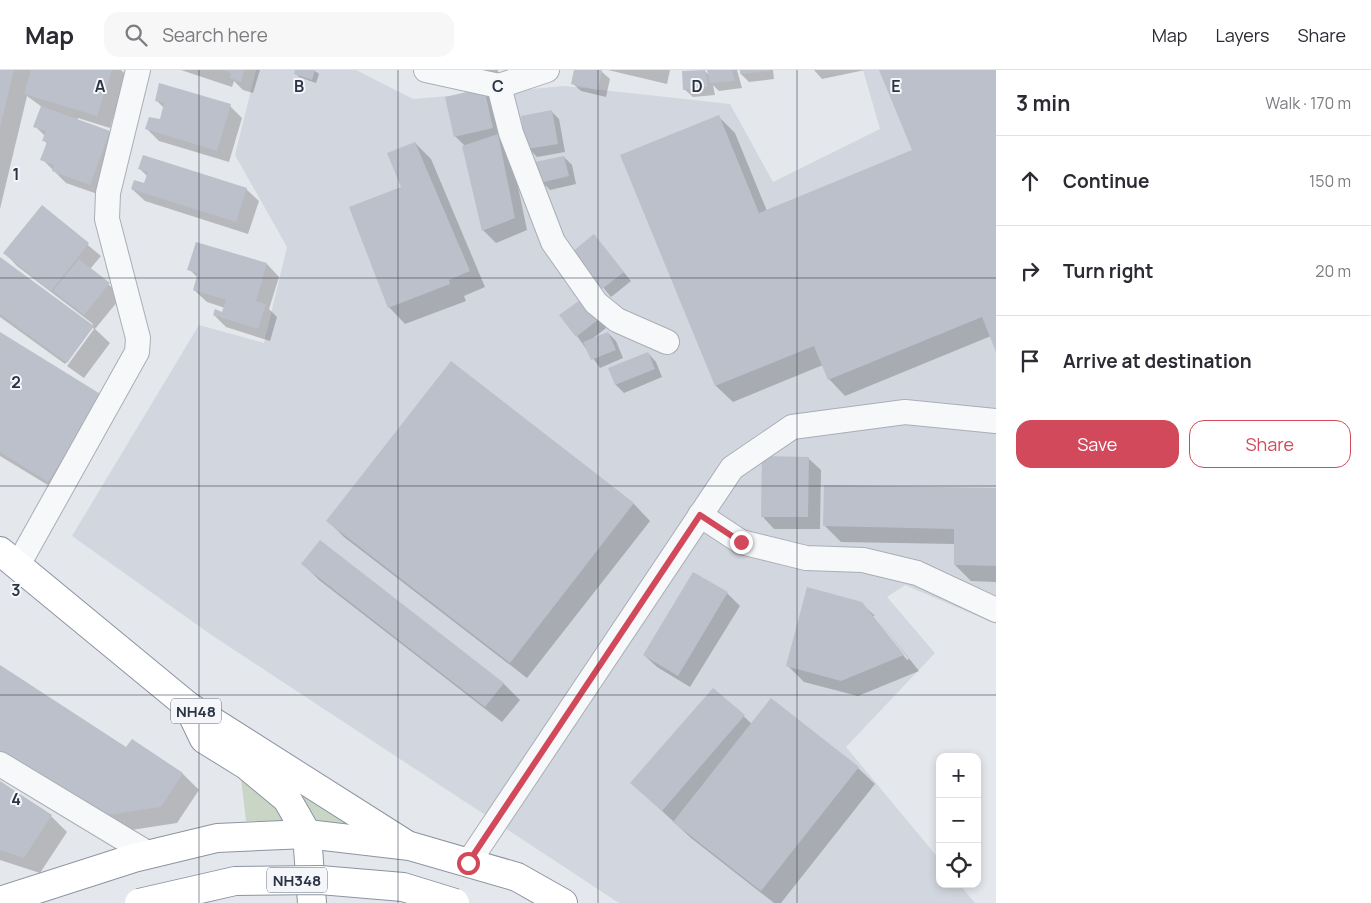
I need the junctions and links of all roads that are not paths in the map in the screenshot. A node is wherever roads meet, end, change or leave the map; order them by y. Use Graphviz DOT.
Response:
graph roads {
  1 [pos="138,70"];
  2 [pos="426,70"];
  3 [pos="547,70"];
  4 [pos="499,86"];
  5 [pos="667,342"];
  6 [pos="996,421"];
  7 [pos="700,515"];
  8 [pos="9,558"];
  9 [pos="996,610"];
  10 [pos="188,706"];
  11 [pos="0,764"];
  12 [pos="307,834"];
  13 [pos="410,846"];
  14 [pos="149,854"];
  15 [pos="468,863"];
  16 [pos="0,901"];
  17 [pos="139,903"];
  18 [pos="312,903"];
  19 [pos="455,903"];
  20 [pos="563,903"];
  1 -- 8 [label="street"];
  2 -- 4 [label="street"];
  3 -- 4 [label="street"];
  4 -- 5 [label="street"];
  6 -- 7 [label="street"];
  7 -- 9 [label="street"];
  7 -- 15 [label="street"];
  8 -- 10 [label="highway, NH48"];
  10 -- 12 [label="highway"];
  10 -- 13 [label="highway, NH48"];
  11 -- 14 [label="street"];
  12 -- 13 [label="highway"];
  12 -- 14 [label="highway"];
  12 -- 18 [label="highway"];
  13 -- 15 [label="highway, NH48"];
  14 -- 16 [label="highway"];
  15 -- 20 [label="highway, NH48"];
  17 -- 19 [label="highway, NH348, bridge"];
}
